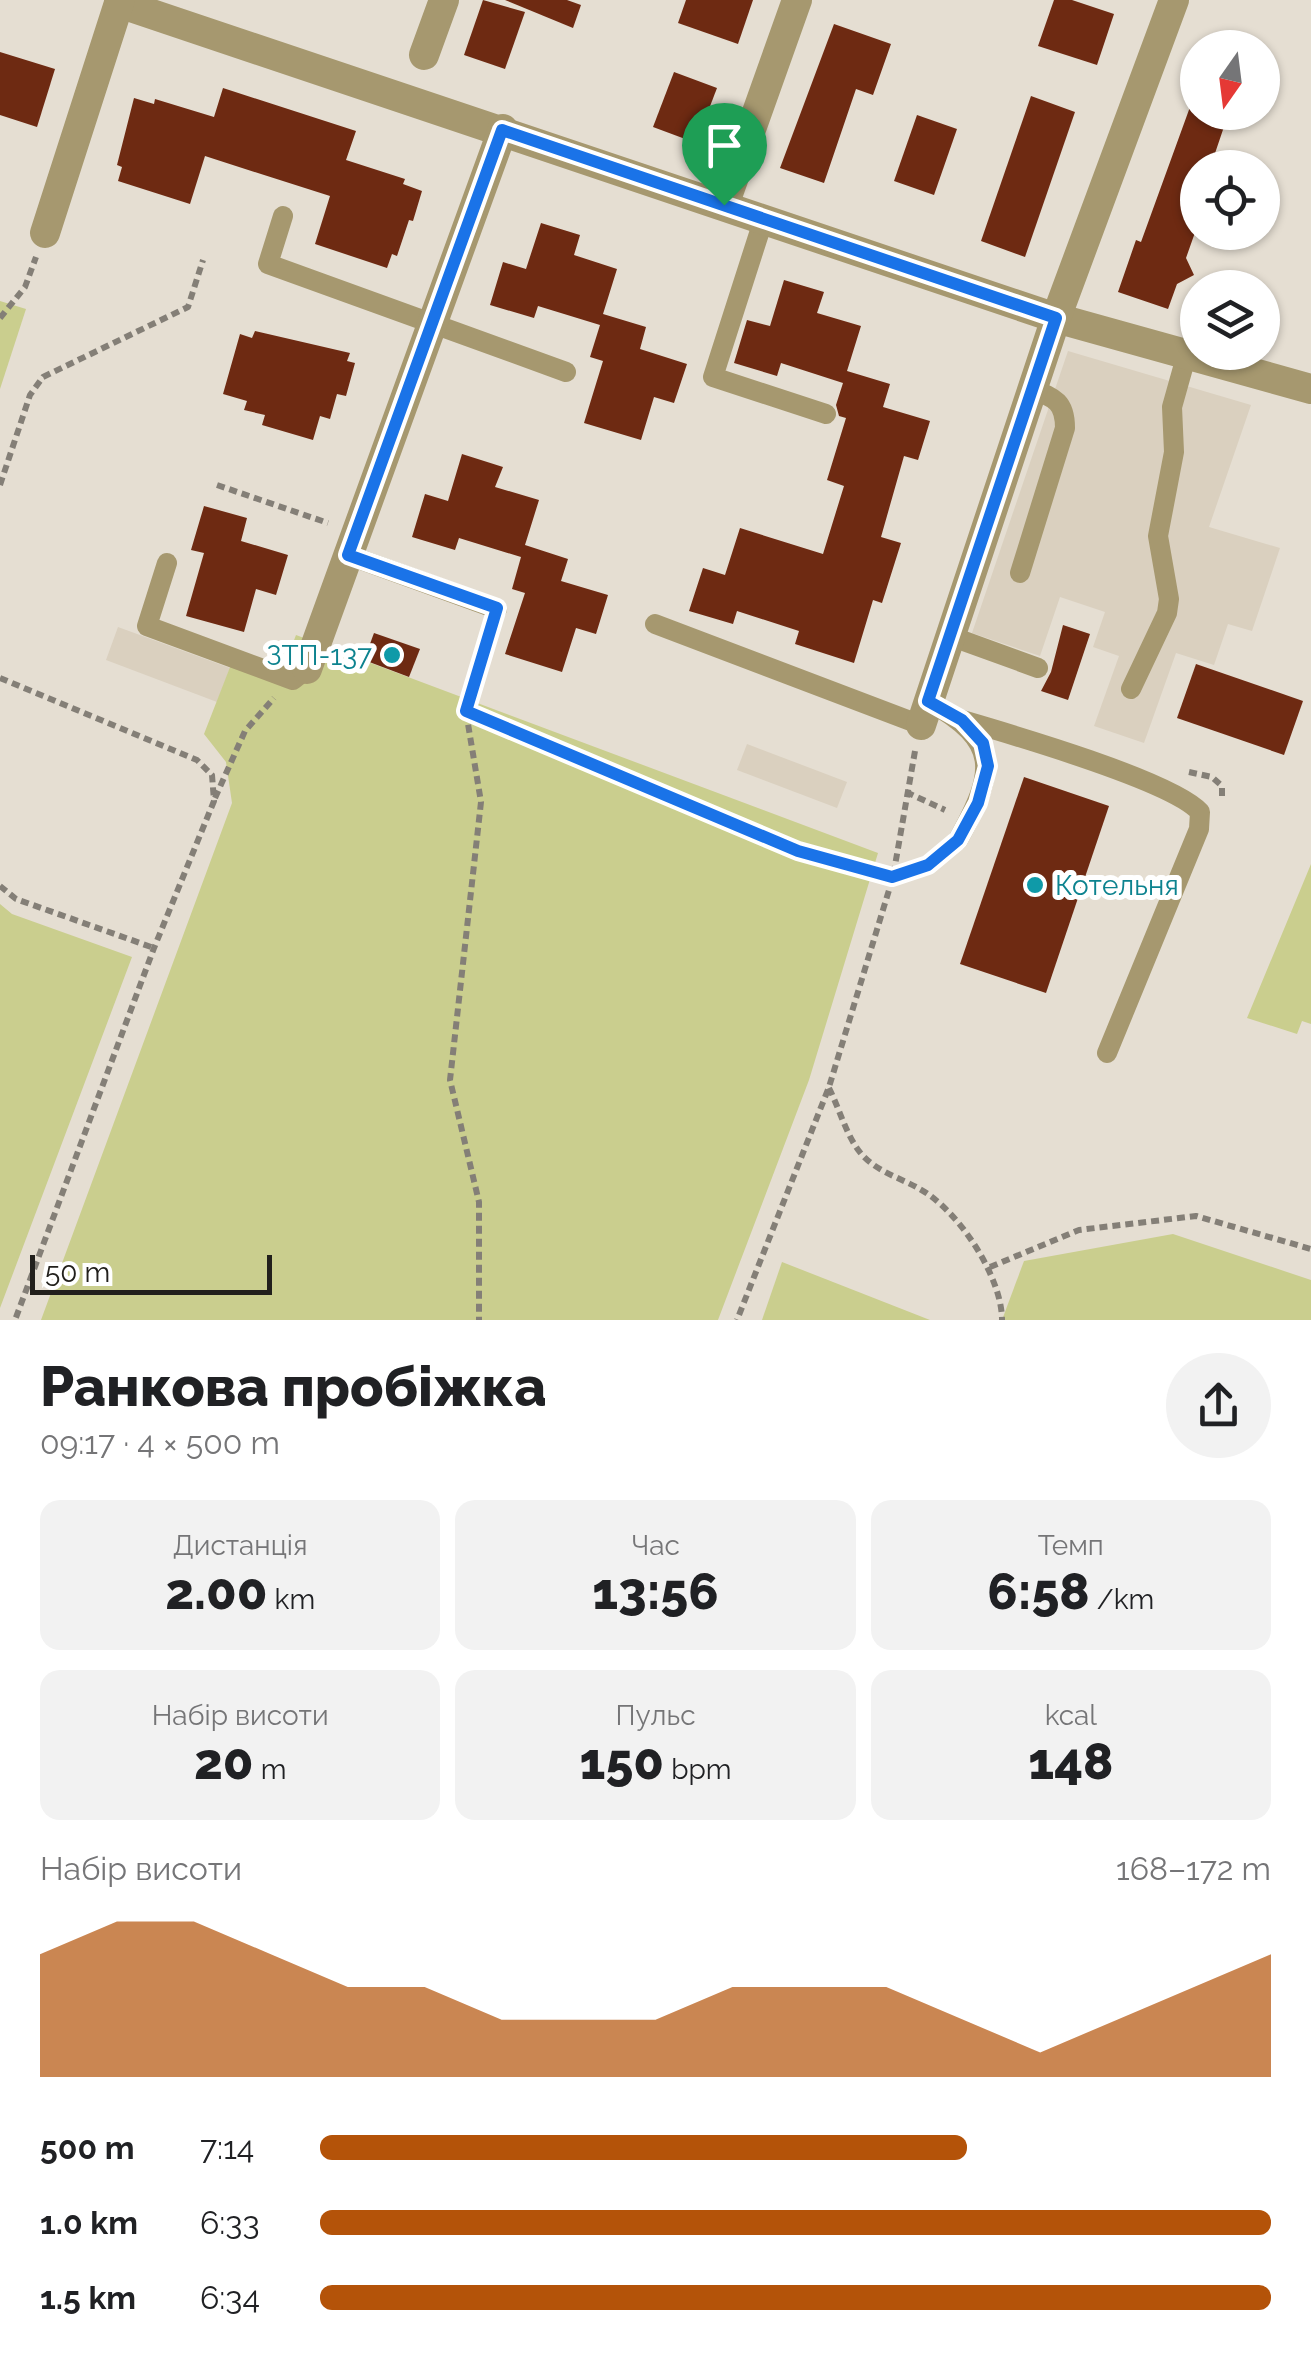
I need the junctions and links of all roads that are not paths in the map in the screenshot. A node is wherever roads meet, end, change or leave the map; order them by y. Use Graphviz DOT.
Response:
graph roads {
  1 [pos="444,0"];
  2 [pos="797,0"];
  3 [pos="1174,0"];
  4 [pos="120,1"];
  5 [pos="424,55"];
  6 [pos="502,130"];
  7 [pos="724,205"];
  8 [pos="283,216"];
  9 [pos="764,218"];
  10 [pos="44,233"];
  11 [pos="1056,318"];
  12 [pos="432,323"];
  13 [pos="1180,355"];
  14 [pos="1182,370"];
  15 [pos="1237,370"];
  16 [pos="566,372"];
  17 [pos="1032,389"];
  18 [pos="1311,389"];
  19 [pos="826,414"];
  20 [pos="348,555"];
  21 [pos="167,563"];
  22 [pos="1020,573"];
  23 [pos="497,608"];
  24 [pos="655,624"];
  25 [pos="950,636"];
  26 [pos="1038,668"];
  27 [pos="300,675"];
  28 [pos="1131,688"];
  29 [pos="924,713"];
  30 [pos="962,720"];
  31 [pos="958,840"];
  32 [pos="1107,1053"];
  1 -- 5 [label="street"];
  2 -- 7 [label="street"];
  3 -- 11 [label="street"];
  4 -- 6 [label="street"];
  4 -- 10 [label="street"];
  6 -- 7 [label="street"];
  6 -- 12 [label="street"];
  7 -- 9 [label="street"];
  8 -- 12 [label="lane"];
  9 -- 11 [label="street"];
  9 -- 19 [label="lane"];
  11 -- 13 [label="street"];
  11 -- 17 [label="street"];
  12 -- 16 [label="lane"];
  12 -- 20 [label="street"];
  14 -- 28 [label="lane"];
  15 -- 18 [label="street"];
  17 -- 22 [label="lane"];
  17 -- 25 [label="street"];
  20 -- 23 [label="lane"];
  20 -- 27 [label="street"];
  21 -- 27 [label="lane"];
  24 -- 29 [label="lane"];
  25 -- 26 [label="lane"];
  25 -- 29 [label="street"];
  29 -- 30 [label="lane"];
  30 -- 31 [label="lane"];
  30 -- 32 [label="lane"];
}
